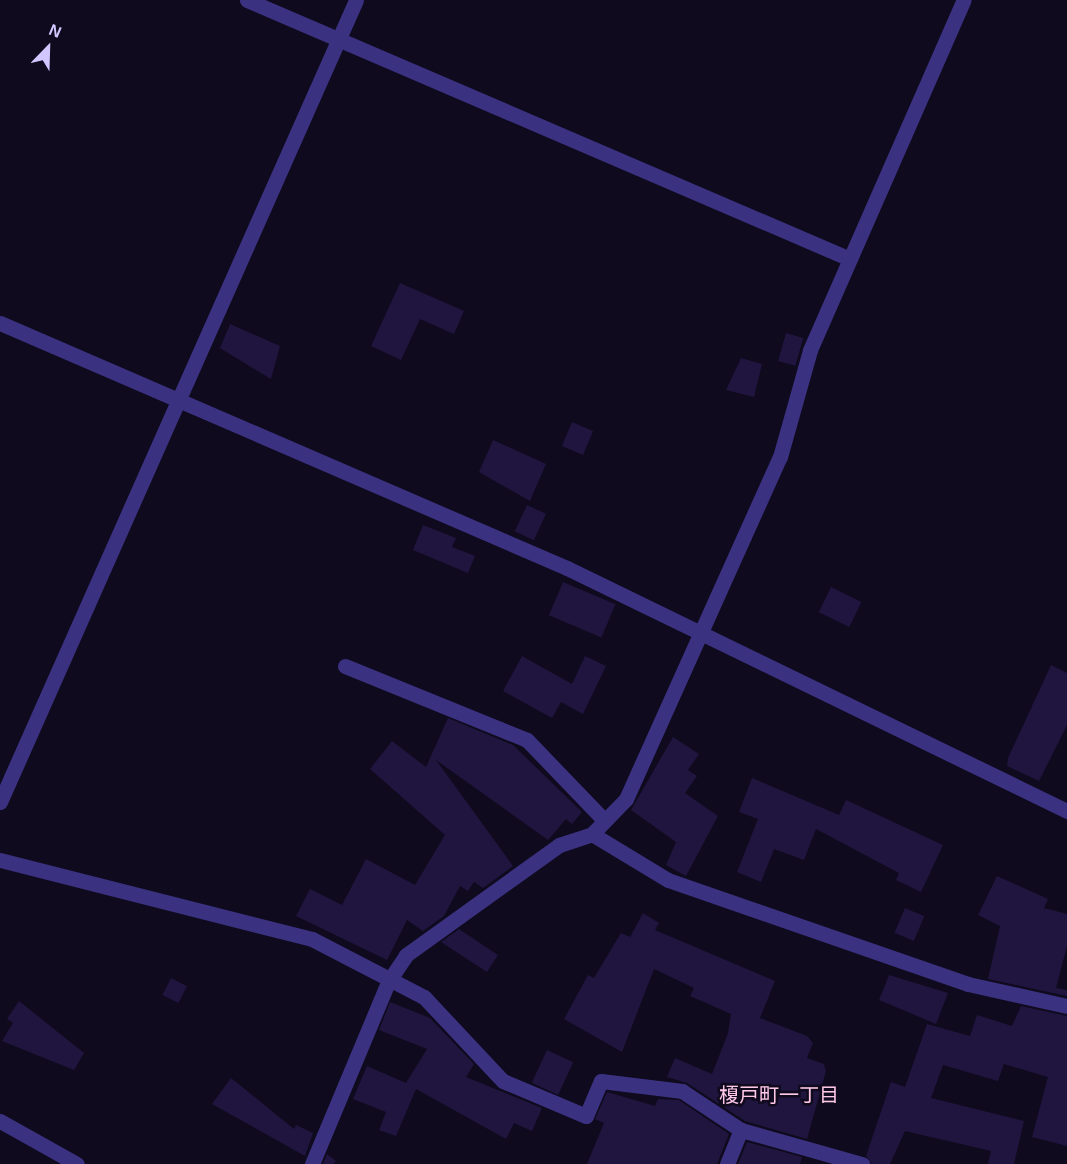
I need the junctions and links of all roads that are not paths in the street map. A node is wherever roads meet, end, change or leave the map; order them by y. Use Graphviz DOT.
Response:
graph roads {
  1 [pos="247,0"];
  2 [pos="356,0"];
  3 [pos="964,0"];
  4 [pos="339,40"];
  5 [pos="849,259"];
  6 [pos="0,322"];
  7 [pos="177,399"];
  8 [pos="703,631"];
  9 [pos="345,666"];
  10 [pos="0,802"];
  11 [pos="1067,811"];
  12 [pos="605,821"];
  13 [pos="592,834"];
  14 [pos="0,860"];
  15 [pos="388,982"];
  16 [pos="1067,1006"];
  17 [pos="0,1121"];
  18 [pos="741,1130"];
  19 [pos="77,1164"];
  20 [pos="312,1164"];
  21 [pos="727,1164"];
  22 [pos="862,1164"];
  1 -- 4 [label="street"];
  2 -- 4 [label="street"];
  3 -- 5 [label="street"];
  4 -- 5 [label="street"];
  4 -- 7 [label="street"];
  5 -- 8 [label="street"];
  6 -- 7 [label="street"];
  7 -- 8 [label="street"];
  7 -- 10 [label="street"];
  8 -- 11 [label="street"];
  8 -- 12 [label="street"];
  9 -- 12 [label="street"];
  12 -- 13 [label="street"];
  13 -- 15 [label="street"];
  13 -- 16 [label="street"];
  14 -- 15 [label="street"];
  15 -- 18 [label="street"];
  15 -- 20 [label="street"];
  17 -- 19 [label="street"];
  18 -- 21 [label="street"];
  18 -- 22 [label="street"];
}
